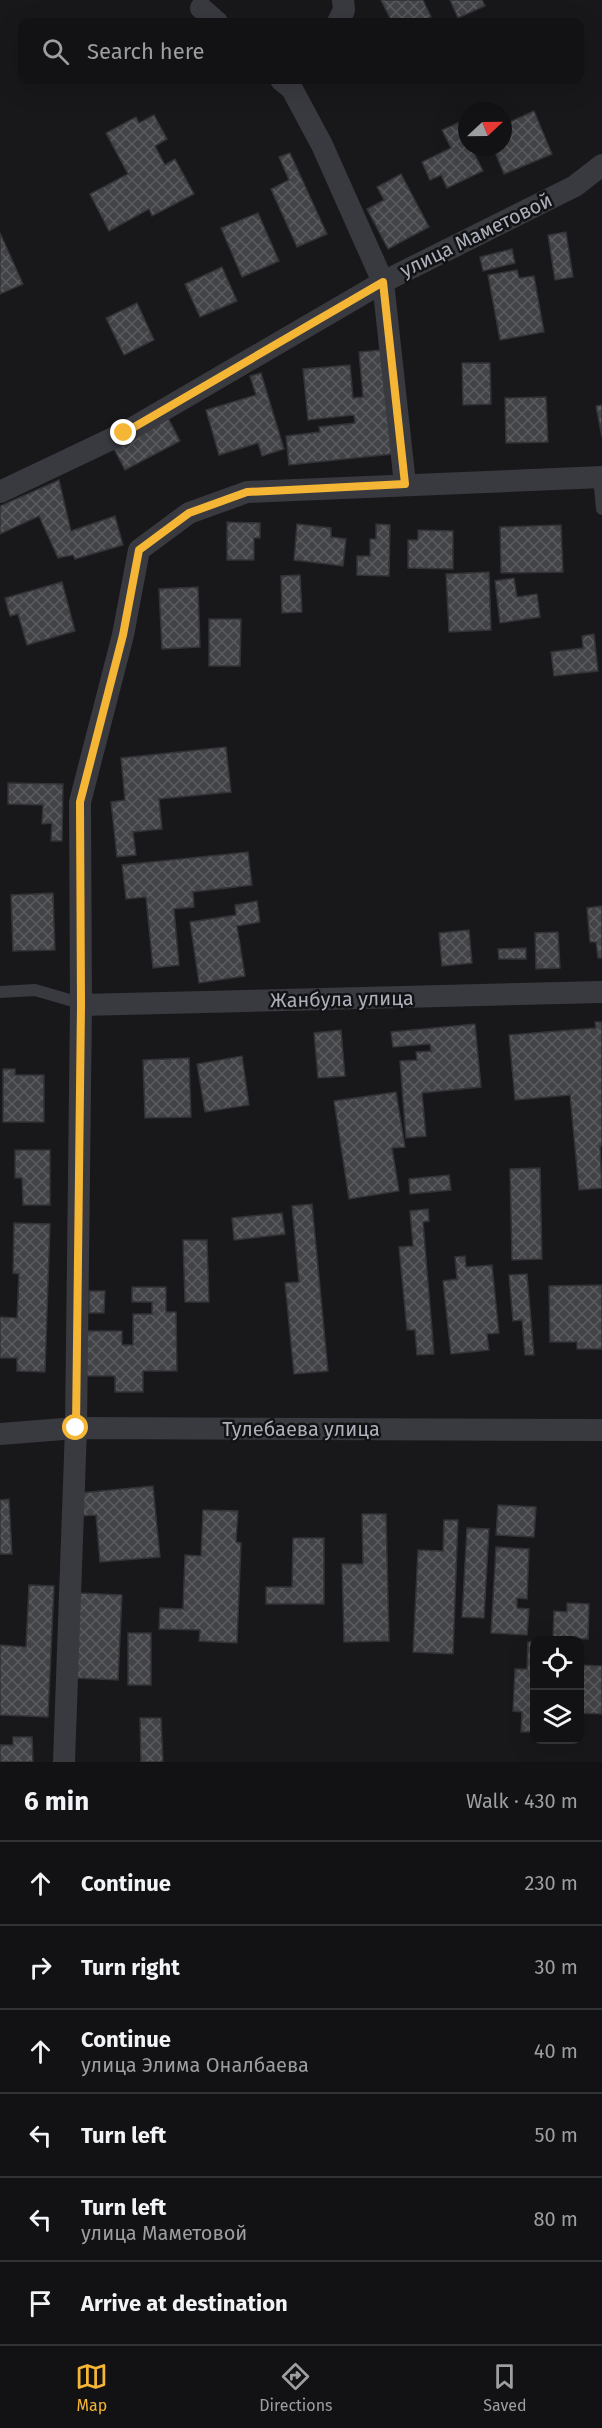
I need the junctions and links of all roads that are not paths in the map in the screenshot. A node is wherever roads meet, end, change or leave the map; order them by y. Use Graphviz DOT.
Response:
graph roads {
  1 [pos="343,0"];
  2 [pos="201,8"];
  3 [pos="213,18"];
  4 [pos="340,18"];
  5 [pos="292,84"];
  6 [pos="602,165"];
  7 [pos="383,282"];
  8 [pos="601,477"];
  9 [pos="405,484"];
  10 [pos="0,492"];
  11 [pos="602,509"];
  12 [pos="0,992"];
  13 [pos="602,992"];
  14 [pos="80,1004"];
  15 [pos="76,1428"];
  16 [pos="602,1430"];
  17 [pos="0,1434"];
  18 [pos="64,1762"];
  1 -- 4 [label="street"];
  2 -- 3 [label="street"];
  5 -- 7 [label="street"];
  6 -- 7 [label="street, улица Маметовой"];
  7 -- 9 [label="street"];
  7 -- 10 [label="street, улица Маметовой"];
  8 -- 9 [label="street"];
  8 -- 11 [label="lane"];
  9 -- 14 [label="street"];
  12 -- 14 [label="lane"];
  13 -- 14 [label="street, Жанбула улица"];
  14 -- 15 [label="street"];
  15 -- 16 [label="street, Тулебаева улица"];
  15 -- 17 [label="street, Тулебаева улица"];
  15 -- 18 [label="street"];
}
